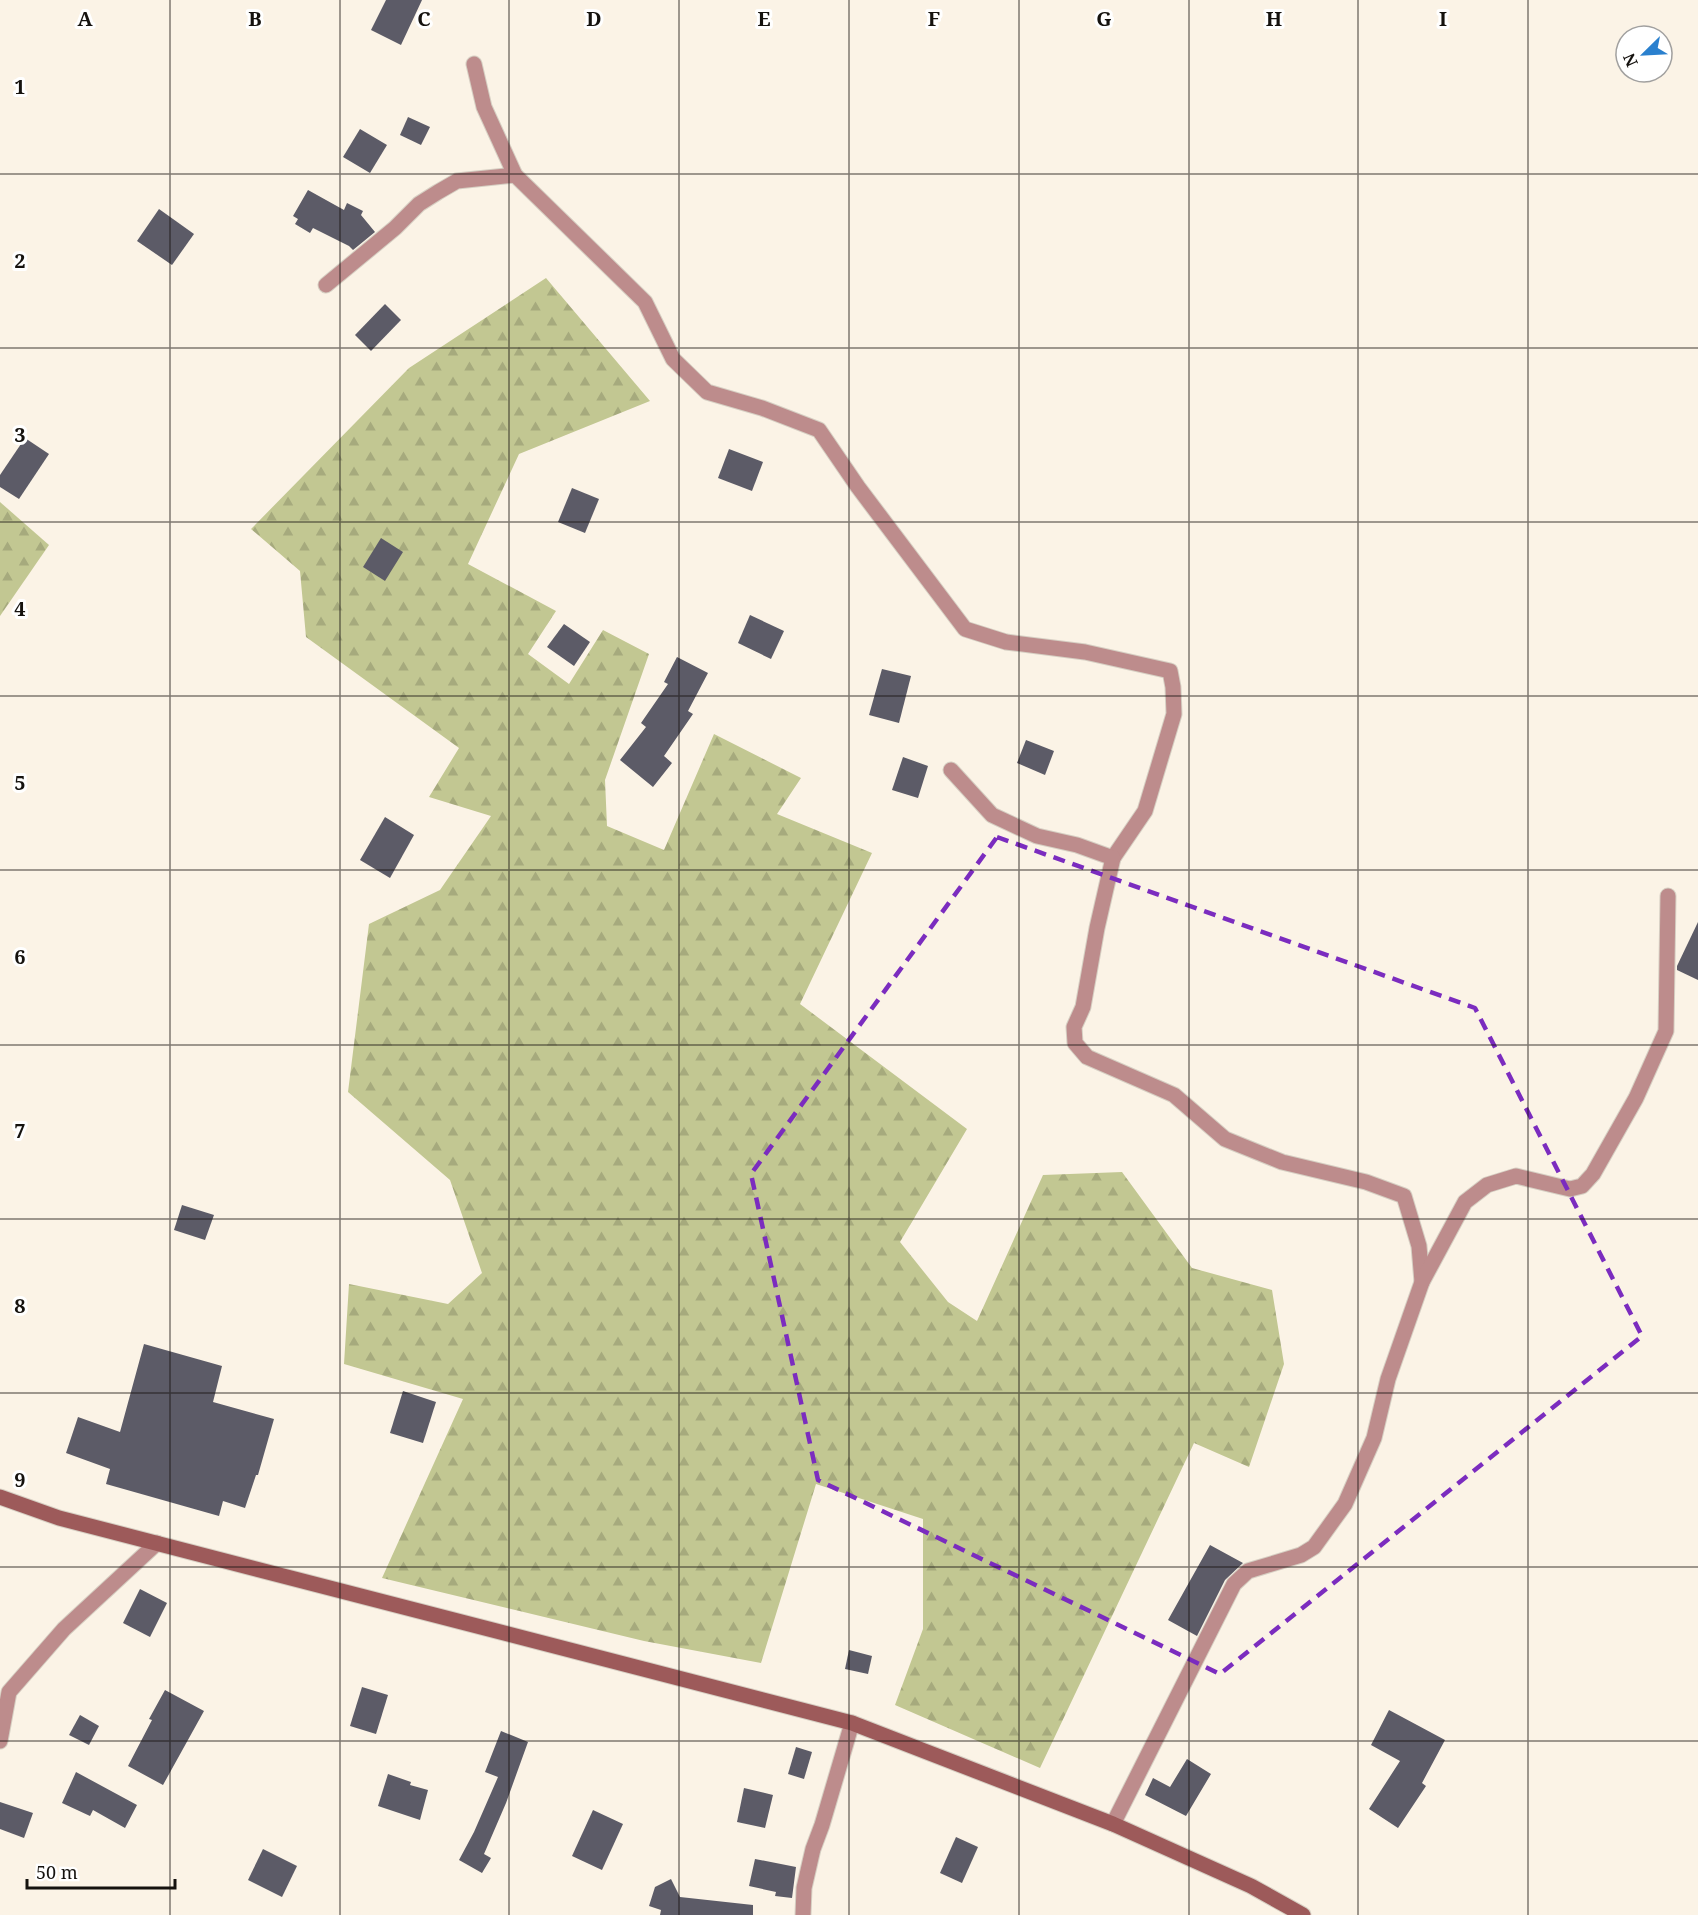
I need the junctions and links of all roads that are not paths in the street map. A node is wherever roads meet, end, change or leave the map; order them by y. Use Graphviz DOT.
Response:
graph roads {
  1 [pos="474,64"];
  2 [pos="515,175"];
  3 [pos="326,285"];
  4 [pos="951,770"];
  5 [pos="1113,858"];
  6 [pos="1668,896"];
  7 [pos="1422,1282"];
  8 [pos="0,1497"];
  9 [pos="157,1544"];
  10 [pos="852,1723"];
  11 [pos="0,1741"];
  12 [pos="1113,1824"];
  13 [pos="803,1915"];
  14 [pos="1303,1915"];
  1 -- 2 [label="street"];
  2 -- 3 [label="street"];
  2 -- 5 [label="street"];
  4 -- 5 [label="street"];
  5 -- 7 [label="street"];
  6 -- 7 [label="street"];
  7 -- 12 [label="street"];
  8 -- 9 [label="main road"];
  9 -- 10 [label="main road"];
  9 -- 11 [label="street"];
  10 -- 12 [label="main road"];
  10 -- 13 [label="street"];
  12 -- 14 [label="main road"];
}
